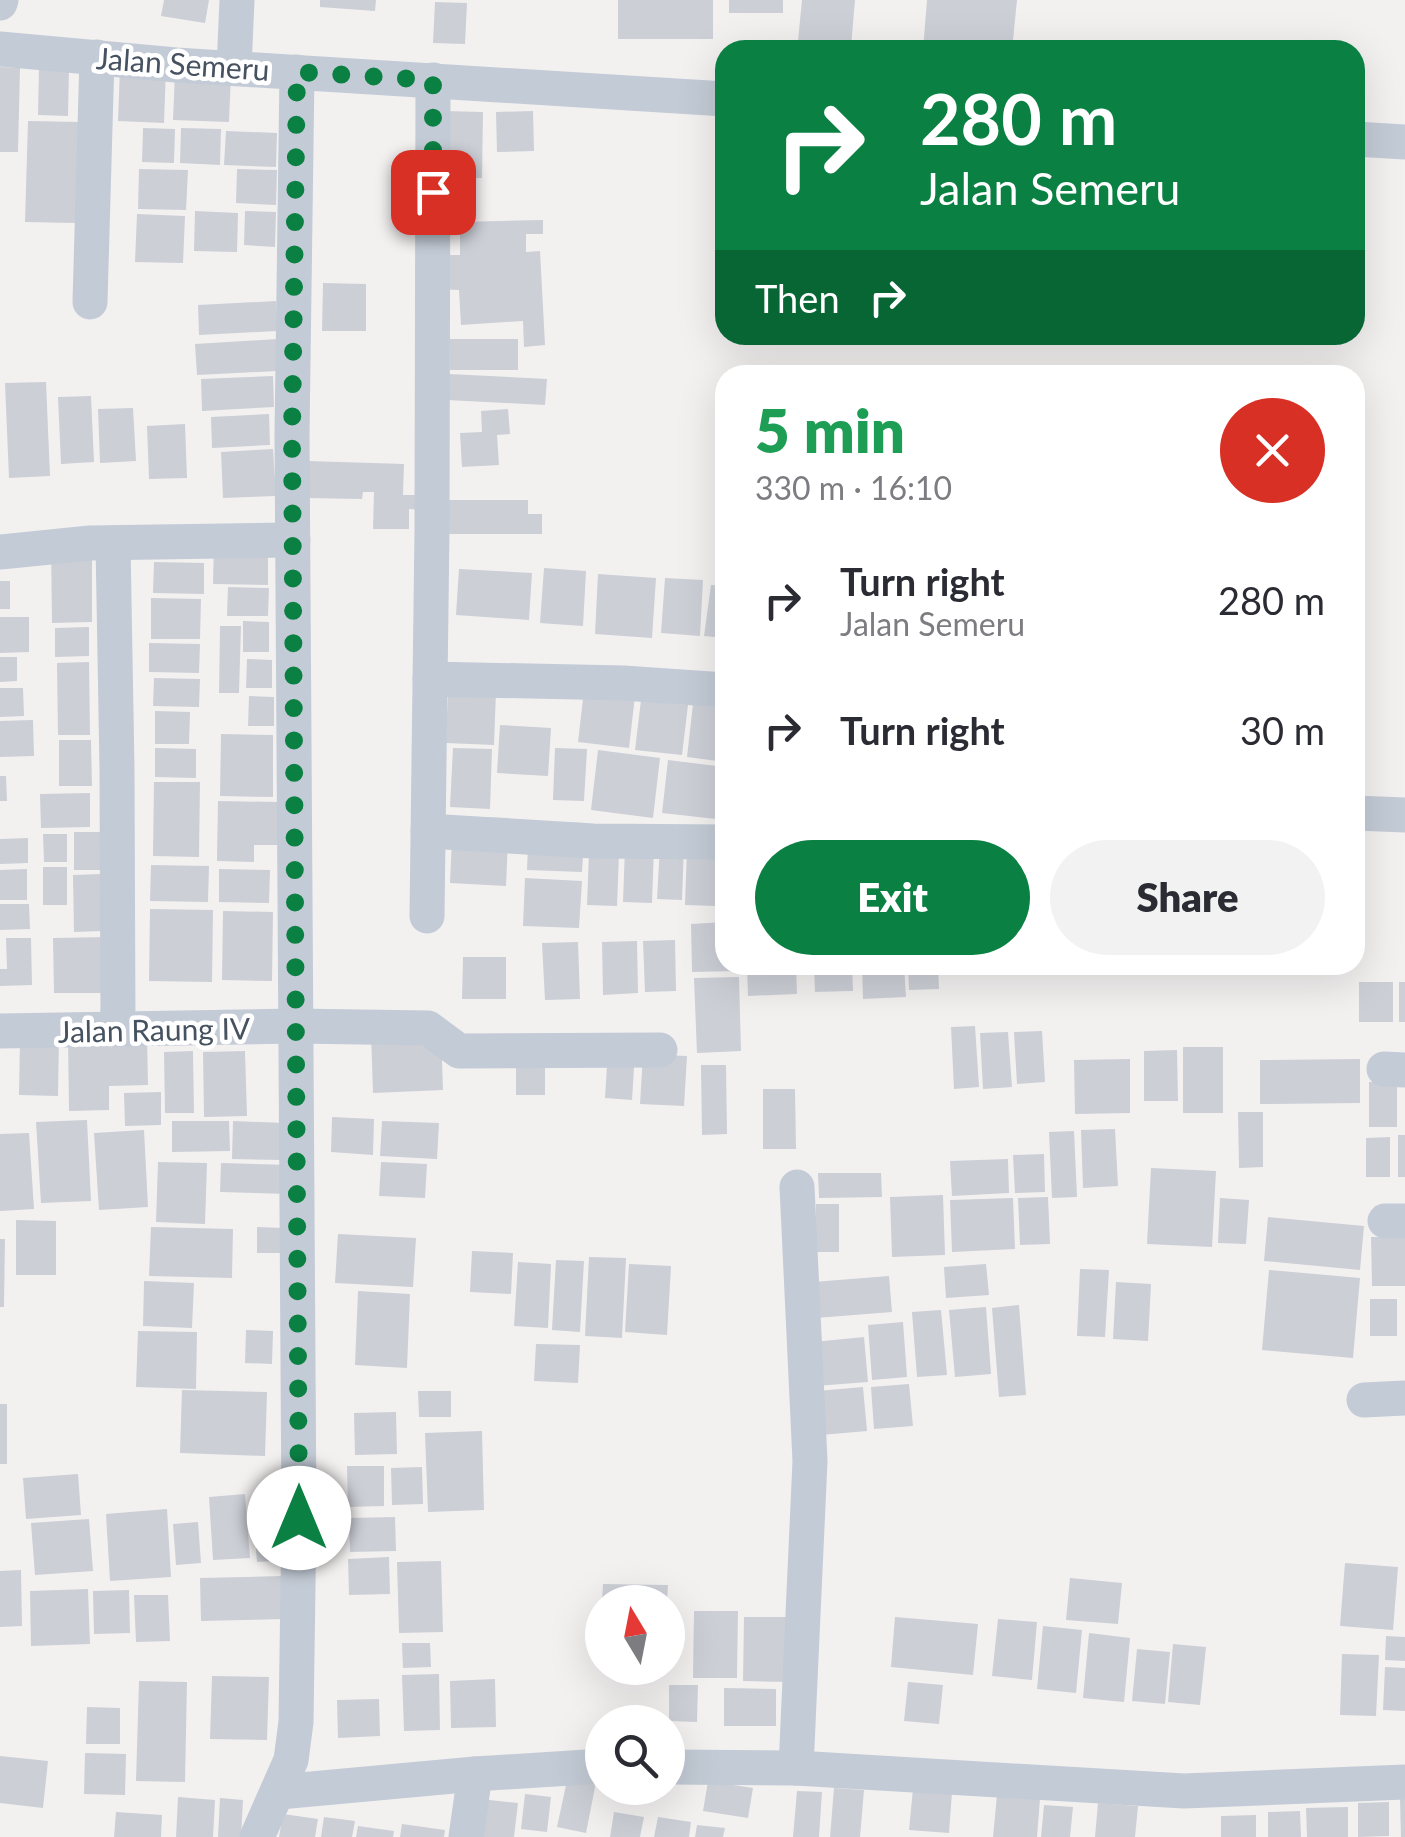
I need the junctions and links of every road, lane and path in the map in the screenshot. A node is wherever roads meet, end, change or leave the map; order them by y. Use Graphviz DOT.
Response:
graph roads {
  1 [pos="237,0"];
  2 [pos="0,49"];
  3 [pos="97,58"];
  4 [pos="234,68"];
  5 [pos="297,72"];
  6 [pos="433,80"];
  7 [pos="715,98"];
  8 [pos="1365,140"];
  9 [pos="1405,142"];
  10 [pos="90,302"];
  11 [pos="293,540"];
  12 [pos="113,542"];
  13 [pos="0,552"];
  14 [pos="430,679"];
  15 [pos="715,689"];
  16 [pos="1365,813"];
  17 [pos="1405,815"];
  18 [pos="428,831"];
  19 [pos="715,842"];
  20 [pos="427,916"];
  21 [pos="295,1026"];
  22 [pos="118,1029"];
  23 [pos="0,1031"];
  24 [pos="660,1050"];
  25 [pos="797,1187"];
  26 [pos="1405,1398"];
  27 [pos="1364,1400"];
  28 [pos="685,1766"];
  29 [pos="585,1767"];
  30 [pos="796,1768"];
  31 [pos="475,1774"];
  32 [pos="1405,1782"];
  33 [pos="279,1792"];
  34 [pos="258,1837"];
  35 [pos="466,1837"];
  1 -- 4 [label="street"];
  2 -- 3 [label="street, Jalan Semeru"];
  3 -- 4 [label="street, Jalan Semeru"];
  3 -- 10 [label="street"];
  4 -- 5 [label="street, Jalan Semeru"];
  5 -- 6 [label="street, Jalan Semeru"];
  5 -- 11 [label="street"];
  6 -- 7 [label="street, Jalan Semeru"];
  6 -- 14 [label="street"];
  8 -- 9 [label="street"];
  11 -- 12 [label="street"];
  11 -- 21 [label="street"];
  12 -- 13 [label="street"];
  12 -- 22 [label="street"];
  14 -- 15 [label="street"];
  14 -- 18 [label="street"];
  16 -- 17 [label="street"];
  18 -- 19 [label="street"];
  18 -- 20 [label="street"];
  21 -- 22 [label="street, Jalan Raung IV"];
  21 -- 24 [label="street, Jalan Raung IV"];
  21 -- 33 [label="street"];
  22 -- 23 [label="street, Jalan Raung IV"];
  25 -- 30 [label="street"];
  26 -- 27 [label="street"];
  28 -- 30 [label="street"];
  29 -- 31 [label="street"];
  30 -- 32 [label="street"];
  31 -- 33 [label="street"];
  31 -- 35 [label="street"];
  33 -- 34 [label="street"];
}
